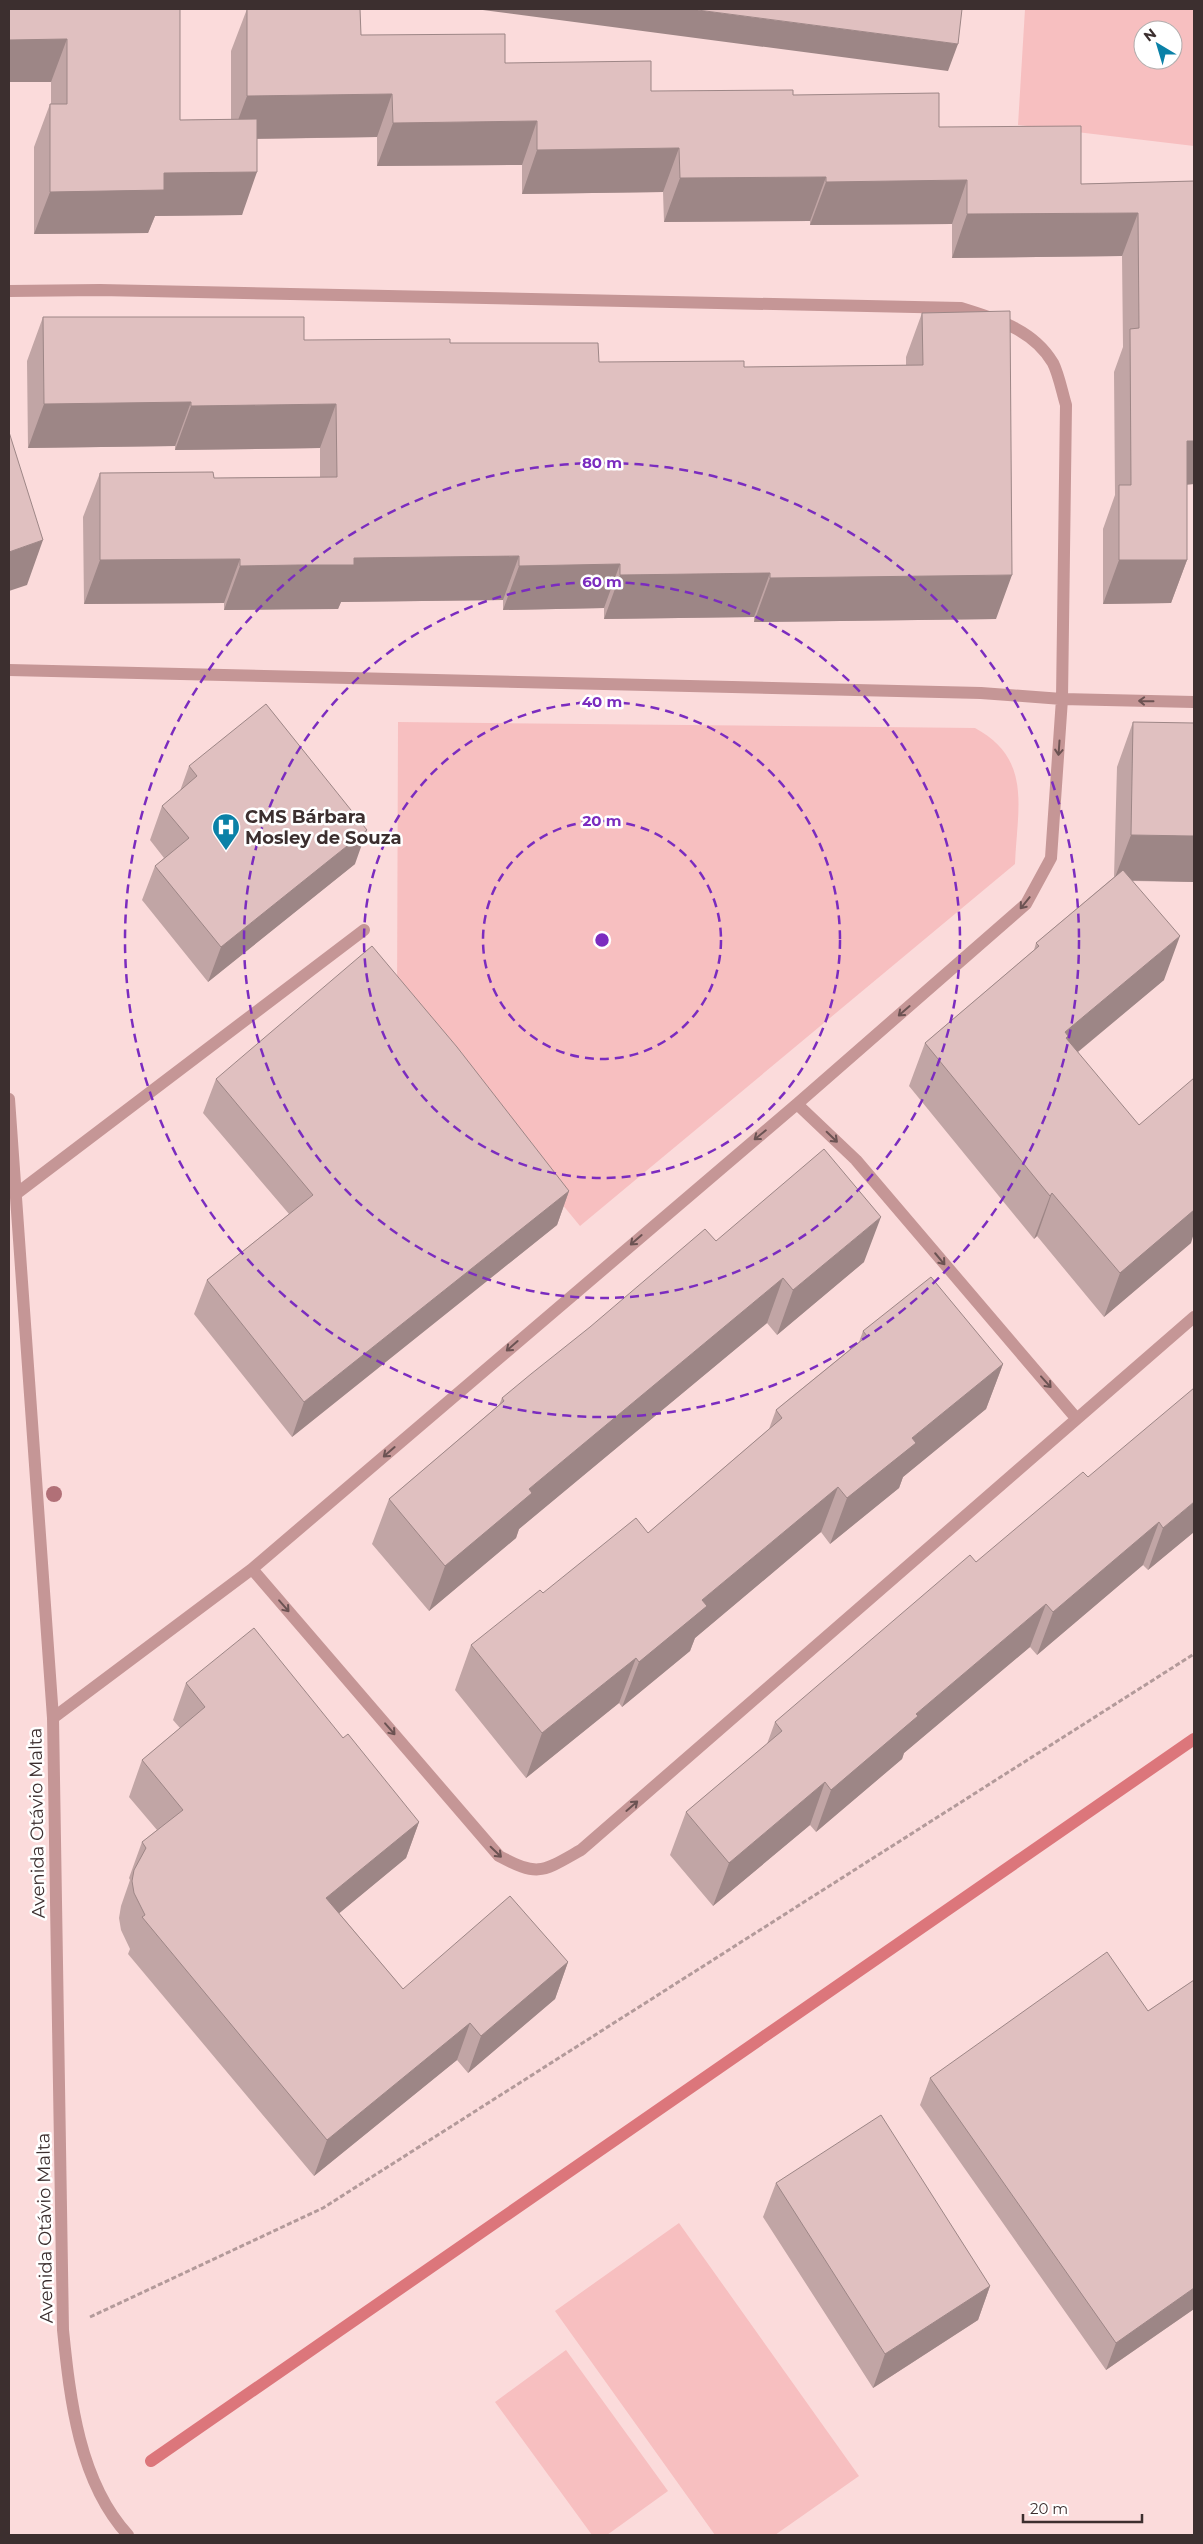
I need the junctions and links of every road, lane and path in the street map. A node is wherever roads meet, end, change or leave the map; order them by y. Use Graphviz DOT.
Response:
graph roads {
  1 [pos="9,291"];
  2 [pos="9,670"];
  3 [pos="1062,699"];
  4 [pos="1194,702"];
  5 [pos="364,930"];
  6 [pos="9,1099"];
  7 [pos="797,1104"];
  8 [pos="16,1194"];
  9 [pos="1194,1317"];
  10 [pos="1076,1418"];
  11 [pos="252,1569"];
  12 [pos="1194,1654"];
  13 [pos="53,1718"];
  14 [pos="63,2330"];
  15 [pos="128,2535"];
  1 -- 3 [label="street"];
  2 -- 3 [label="street"];
  4 -- 3 [label="street, one-way"];
  3 -- 7 [label="street, one-way"];
  5 -- 8 [label="street"];
  6 -- 8 [label="street, Avenida Otávio Malta"];
  7 -- 10 [label="street, one-way"];
  7 -- 11 [label="street, one-way"];
  8 -- 13 [label="street, Avenida Otávio Malta"];
  9 -- 10 [label="street"];
  11 -- 10 [label="street, one-way"];
  11 -- 13 [label="street"];
  12 -- 14 [label="path"];
  13 -- 14 [label="street, Avenida Otávio Malta"];
  14 -- 15 [label="street, Avenida Otávio Malta"];
}
